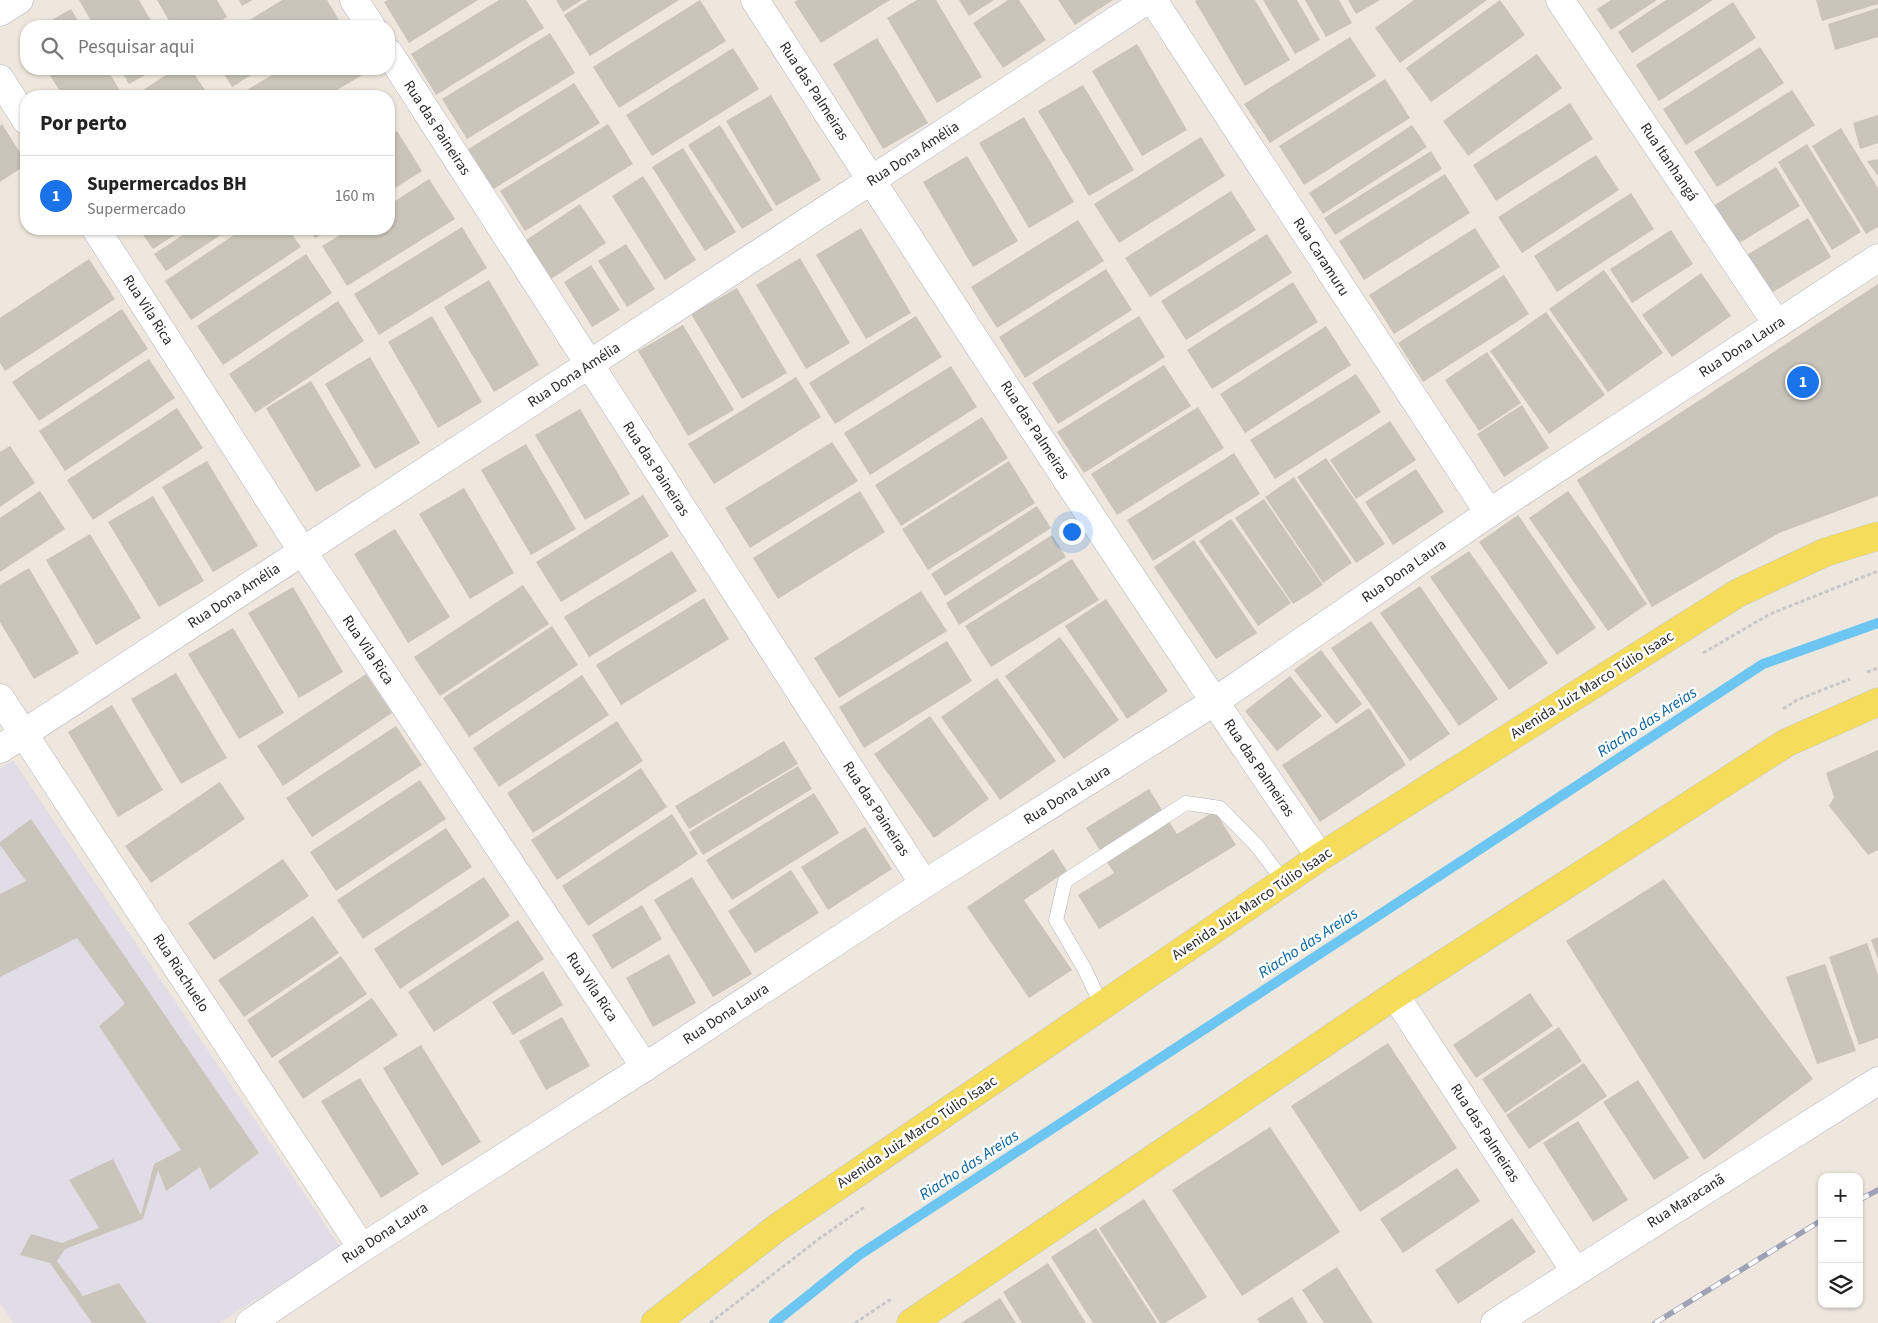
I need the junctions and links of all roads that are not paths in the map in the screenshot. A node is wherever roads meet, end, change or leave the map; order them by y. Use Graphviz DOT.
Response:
graph roads {
  1 [pos="19,0"];
  2 [pos="354,0"];
  3 [pos="755,0"];
  4 [pos="1147,0"];
  5 [pos="1153,0"];
  6 [pos="1560,0"];
  7 [pos="0,12"];
  8 [pos="367,20"];
  9 [pos="395,62"];
  10 [pos="0,79"];
  11 [pos="20,111"];
  12 [pos="872,182"];
  13 [pos="100,235"];
  14 [pos="1878,258"];
  15 [pos="1777,324"];
  16 [pos="589,365"];
  17 [pos="1489,513"];
  18 [pos="1878,536"];
  19 [pos="303,552"];
  20 [pos="0,698"];
  21 [pos="1214,702"];
  22 [pos="1878,702"];
  23 [pos="23,734"];
  24 [pos="0,749"];
  25 [pos="1320,857"];
  26 [pos="1284,882"];
  27 [pos="924,884"];
  28 [pos="1395,995"];
  29 [pos="1102,1006"];
  30 [pos="645,1067"];
  31 [pos="1878,1081"];
  32 [pos="362,1248"];
  33 [pos="1575,1271"];
  34 [pos="250,1323"];
  35 [pos="656,1323"];
  36 [pos="912,1323"];
  37 [pos="1495,1323"];
  1 -- 7 [label="street"];
  2 -- 8 [label="street"];
  3 -- 12 [label="street, Rua das Palmeiras"];
  4 -- 12 [label="street, Rua Dona Amélia"];
  5 -- 17 [label="street, Rua Caramuru"];
  6 -- 15 [label="street, Rua Itanhangá"];
  9 -- 16 [label="street, Rua das Paineiras"];
  10 -- 11 [label="street"];
  12 -- 16 [label="street, Rua Dona Amélia"];
  12 -- 21 [label="street, Rua das Palmeiras"];
  13 -- 19 [label="street, Rua Vila Rica"];
  14 -- 15 [label="street, Rua Dona Laura"];
  15 -- 17 [label="street, Rua Dona Laura"];
  16 -- 19 [label="street, Rua Dona Amélia"];
  16 -- 27 [label="street, Rua das Paineiras"];
  17 -- 21 [label="street, Rua Dona Laura"];
  18 -- 25 [label="main road, Avenida Juiz Marco Túlio Isaac"];
  19 -- 23 [label="street, Rua Dona Amélia"];
  19 -- 30 [label="street, Rua Vila Rica"];
  20 -- 23 [label="street, Rua Riachuelo"];
  21 -- 25 [label="street, Rua das Palmeiras"];
  21 -- 27 [label="street, Rua Dona Laura"];
  22 -- 28 [label="main road"];
  23 -- 24 [label="street, Rua Dona Amélia"];
  23 -- 32 [label="street, Rua Riachuelo"];
  25 -- 26 [label="main road, Avenida Juiz Marco Túlio Isaac"];
  26 -- 29 [label="main road, Avenida Juiz Marco Túlio Isaac"];
  26 -- 29 [label="lane"];
  27 -- 30 [label="street, Rua Dona Laura"];
  28 -- 33 [label="street, Rua das Palmeiras"];
  28 -- 36 [label="main road"];
  29 -- 35 [label="main road, Avenida Juiz Marco Túlio Isaac"];
  30 -- 32 [label="street, Rua Dona Laura"];
  31 -- 33 [label="street, Rua Maracanã"];
  32 -- 34 [label="street, Rua Dona Laura"];
  33 -- 37 [label="street, Rua Maracanã"];
}
